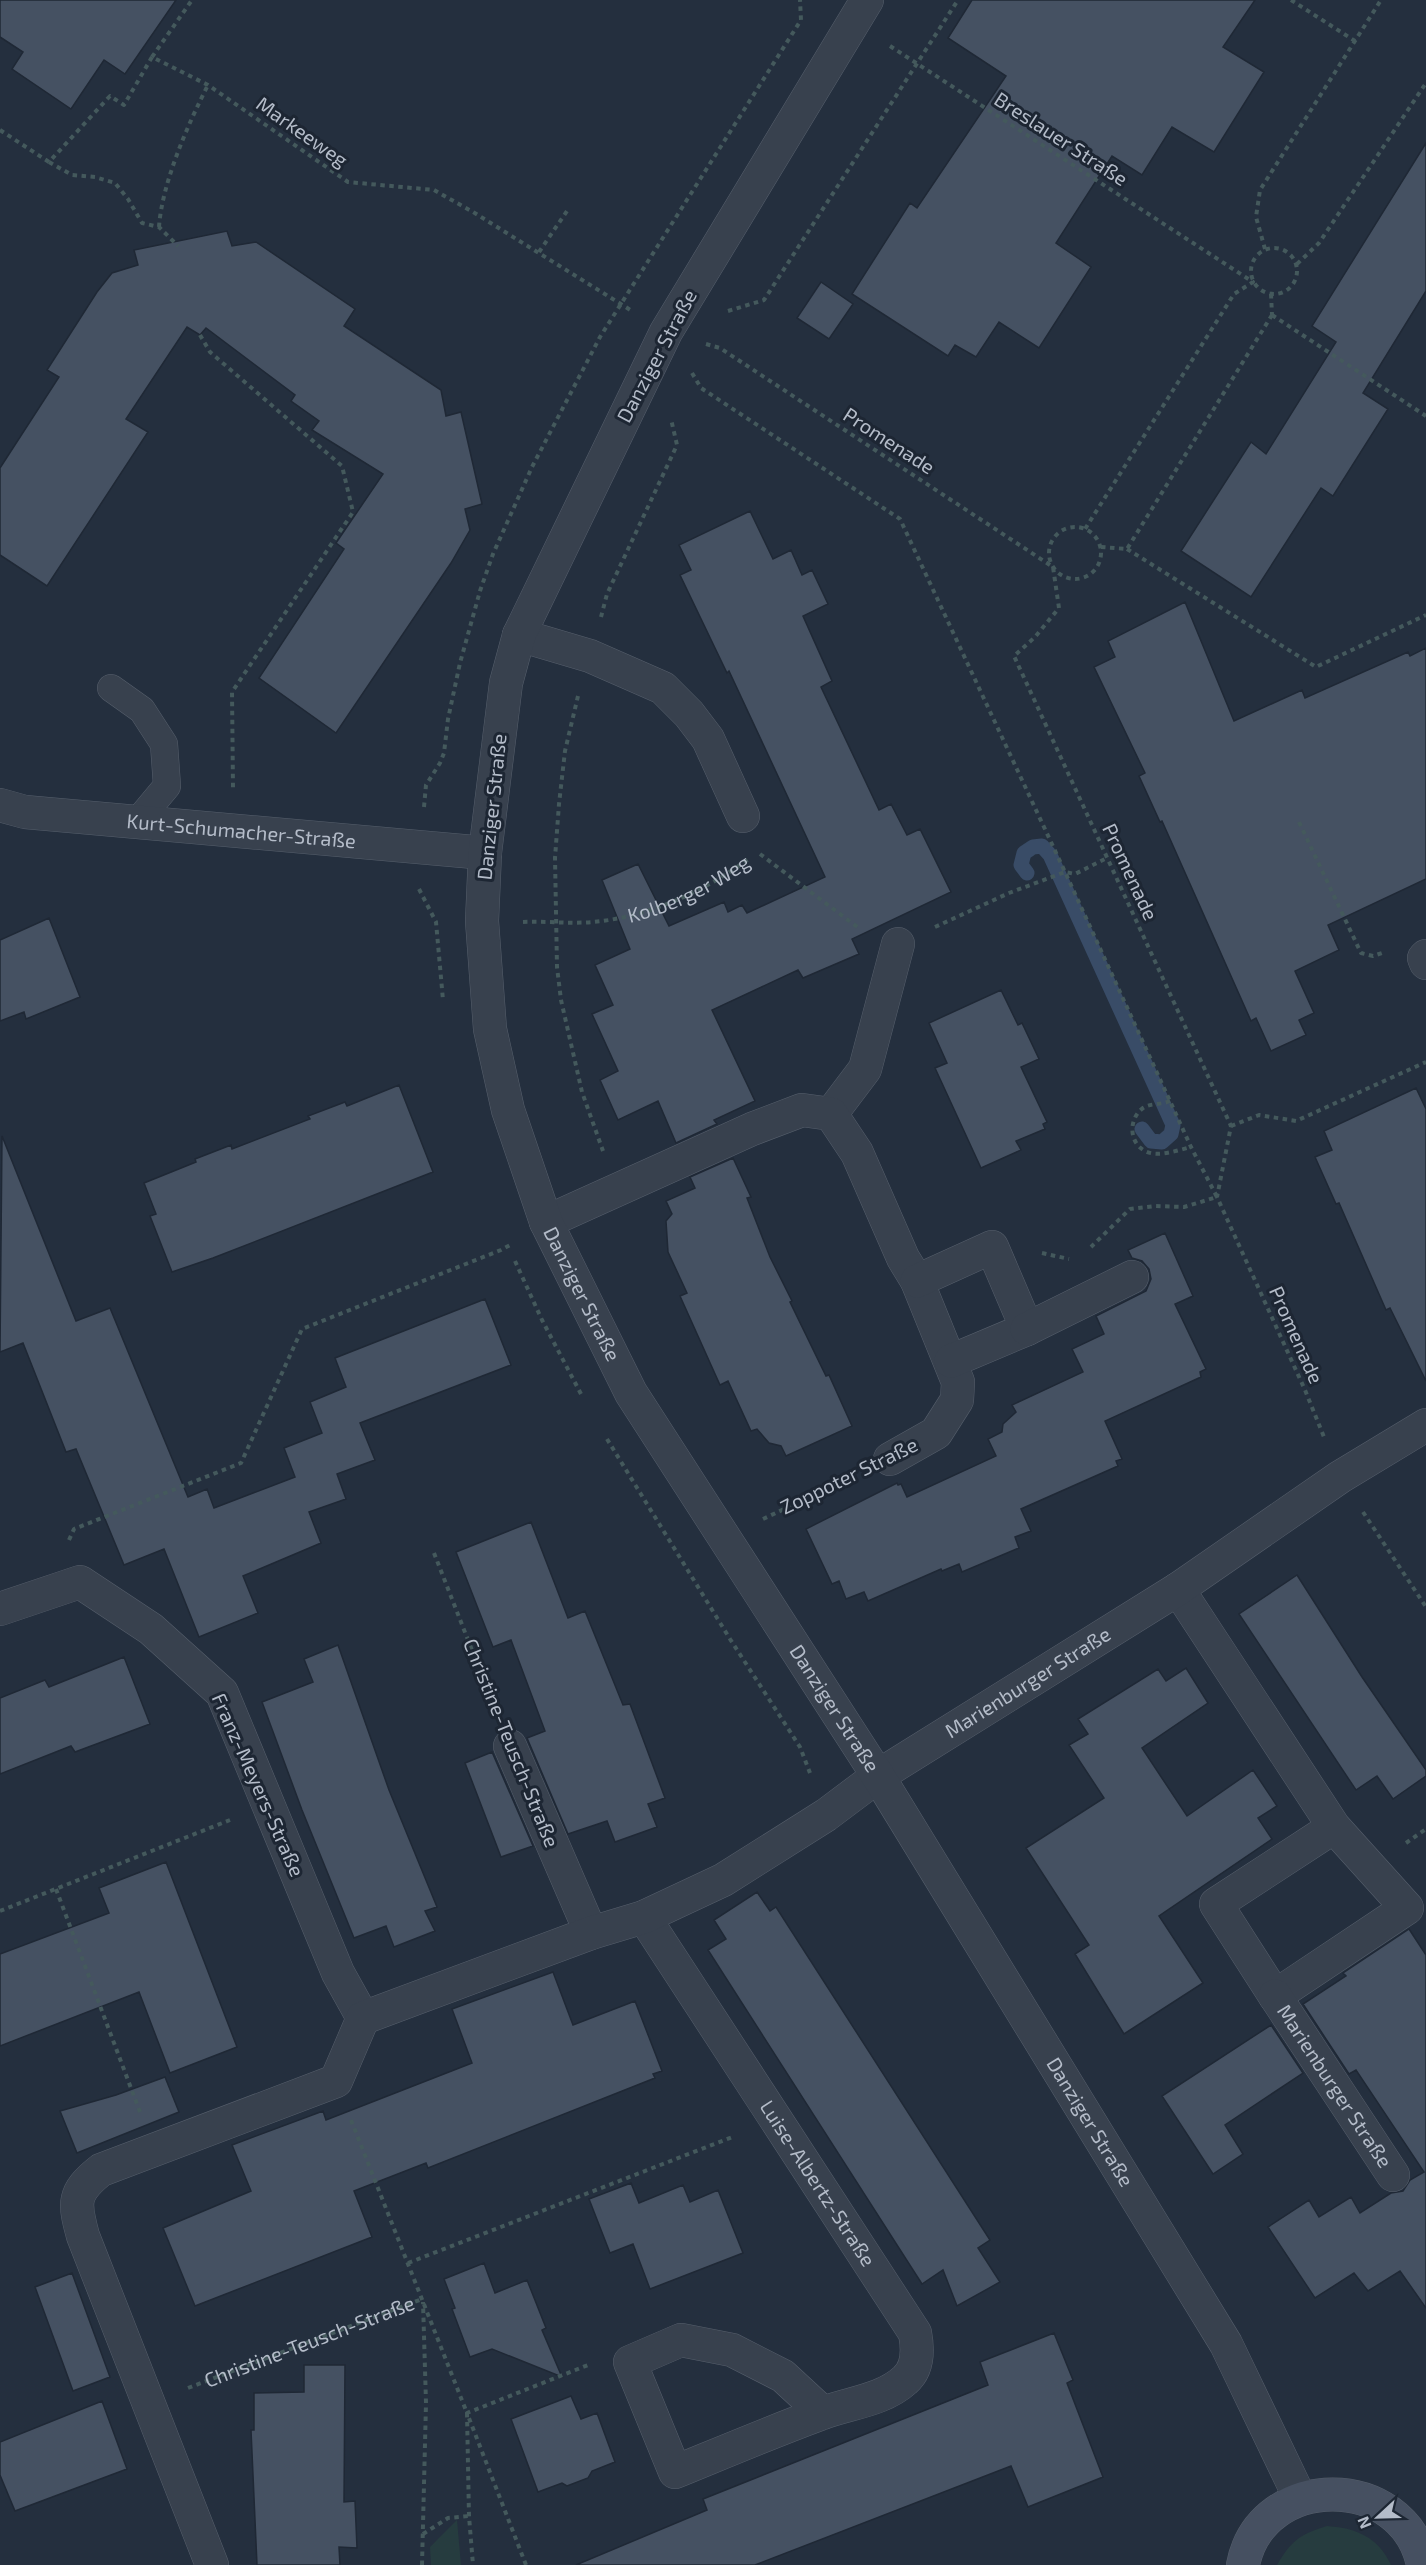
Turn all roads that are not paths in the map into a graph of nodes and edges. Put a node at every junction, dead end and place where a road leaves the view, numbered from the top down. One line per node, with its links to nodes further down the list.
1 (861, 11): 2 (street, Danziger Straße)
2 (519, 635): 5 (street); 7 (street, Danziger Straße)
3 (111, 688): 6 (lane)
4 (0, 805): 6 (street, Kurt-Schumacher-Straße)
5 (743, 816)
6 (137, 822): 7 (street, Kurt-Schumacher-Straße)
7 (485, 854): 10 (street, Danziger Straße)
8 (898, 944): 9 (street)
9 (831, 1114): 10 (street); 12 (street, Zoppoter Straße)
10 (546, 1222): 20 (street, Danziger Straße)
11 (1132, 1277): 13 (street)
12 (917, 1281): 13 (street); 14 (street, Zoppoter Straße)
13 (1027, 1329): 14 (street)
14 (951, 1361): 16 (street, Zoppoter Straße)
15 (1426, 1425): 17 (street, Marienburger Straße)
16 (890, 1459)
17 (1178, 1589): 20 (street, Marienburger Straße); 21 (street, Marienburger Straße)
18 (0, 1609): 25 (street, Franz-Meyers-Straße)
19 (510, 1746): 23 (street, Christine-Teusch-Straße)
20 (879, 1776): 22 (street); 28 (street, Danziger Straße)
21 (1334, 1827): 24 (street, Marienburger Straße); 24 (street, Marienburger Straße)
22 (644, 1917): 23 (street); 27 (street, Luise-Albertz-Straße)
23 (591, 1933): 25 (street)
24 (1275, 1996): 26 (street, Marienburger Straße)
25 (363, 2018): 30 (street)
26 (1393, 2175)
27 (823, 2413): 27 (street, Luise-Albertz-Straße)
28 (1300, 2498): 29 (main road); 31 (main road)
29 (1423, 2554)
30 (212, 2565)
31 (1244, 2565)

